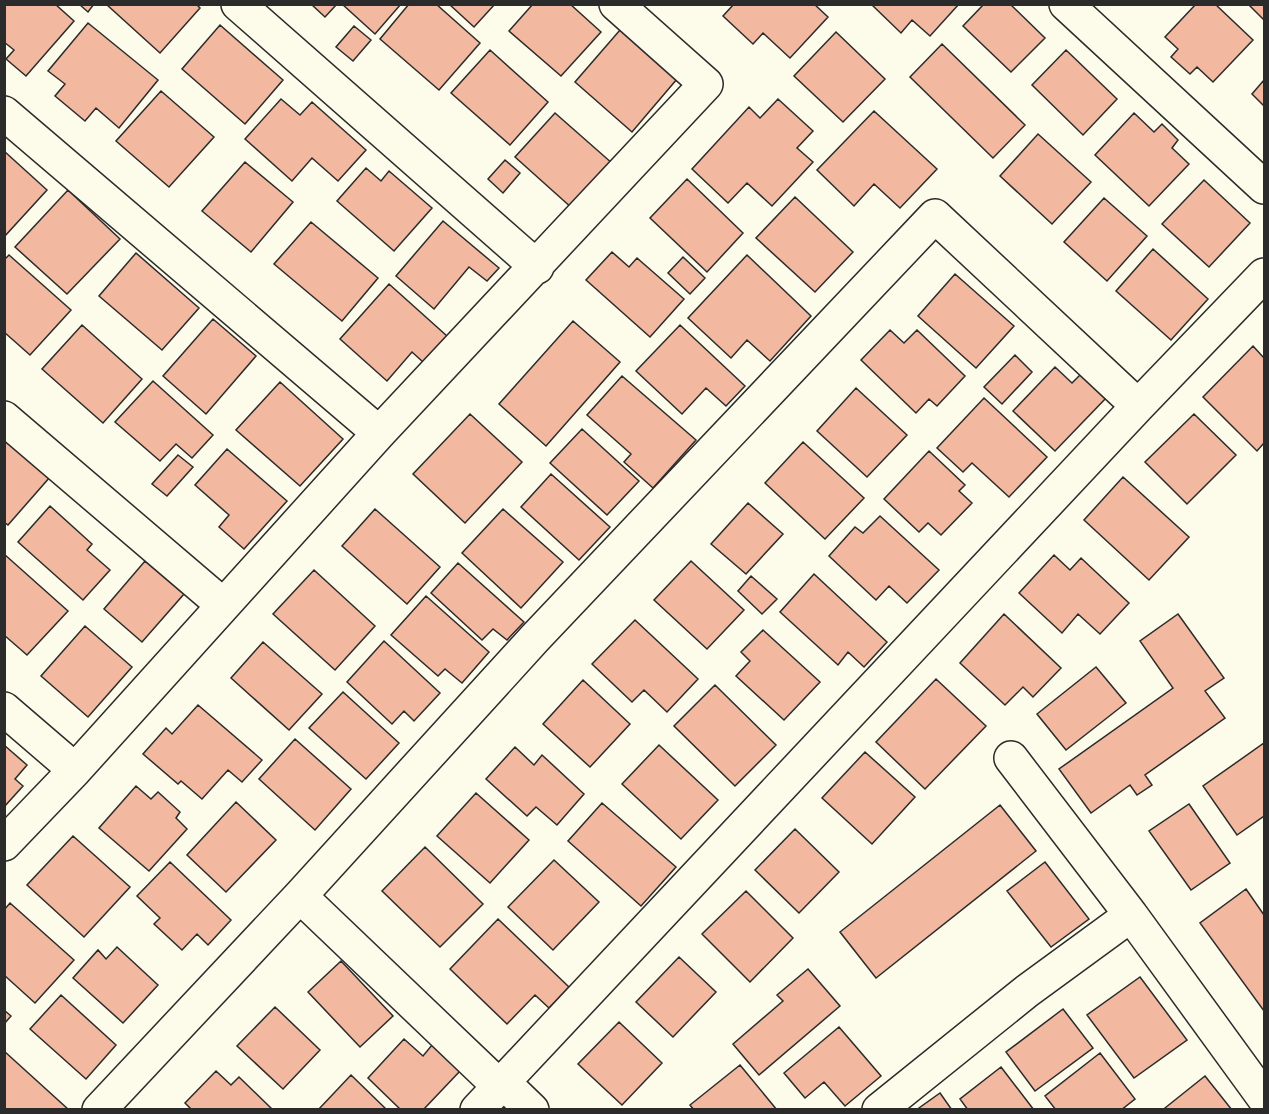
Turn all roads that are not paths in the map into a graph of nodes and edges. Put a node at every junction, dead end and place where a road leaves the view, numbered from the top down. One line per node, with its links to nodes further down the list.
1 (238, 4): 6 (street)
2 (616, 4): 6 (street)
3 (1066, 4): 5 (street)
4 (4, 113): 10 (street)
5 (1264, 187)
6 (537, 267): 10 (street)
7 (1259, 292): 8 (street)
8 (1138, 406): 16 (street); 18 (street)
9 (4, 418): 11 (street)
10 (379, 434): 11 (street)
11 (223, 605): 14 (street)
12 (4, 709): 14 (street)
13 (1011, 758): 17 (street)
14 (75, 770): 15 (street)
15 (4, 844)
16 (300, 896): 18 (street); 20 (street)
17 (1131, 915): 19 (street); 22 (street)
18 (493, 1093): 21 (street)
19 (1264, 1098)
20 (99, 1110)
21 (532, 1110)
22 (879, 1110)

